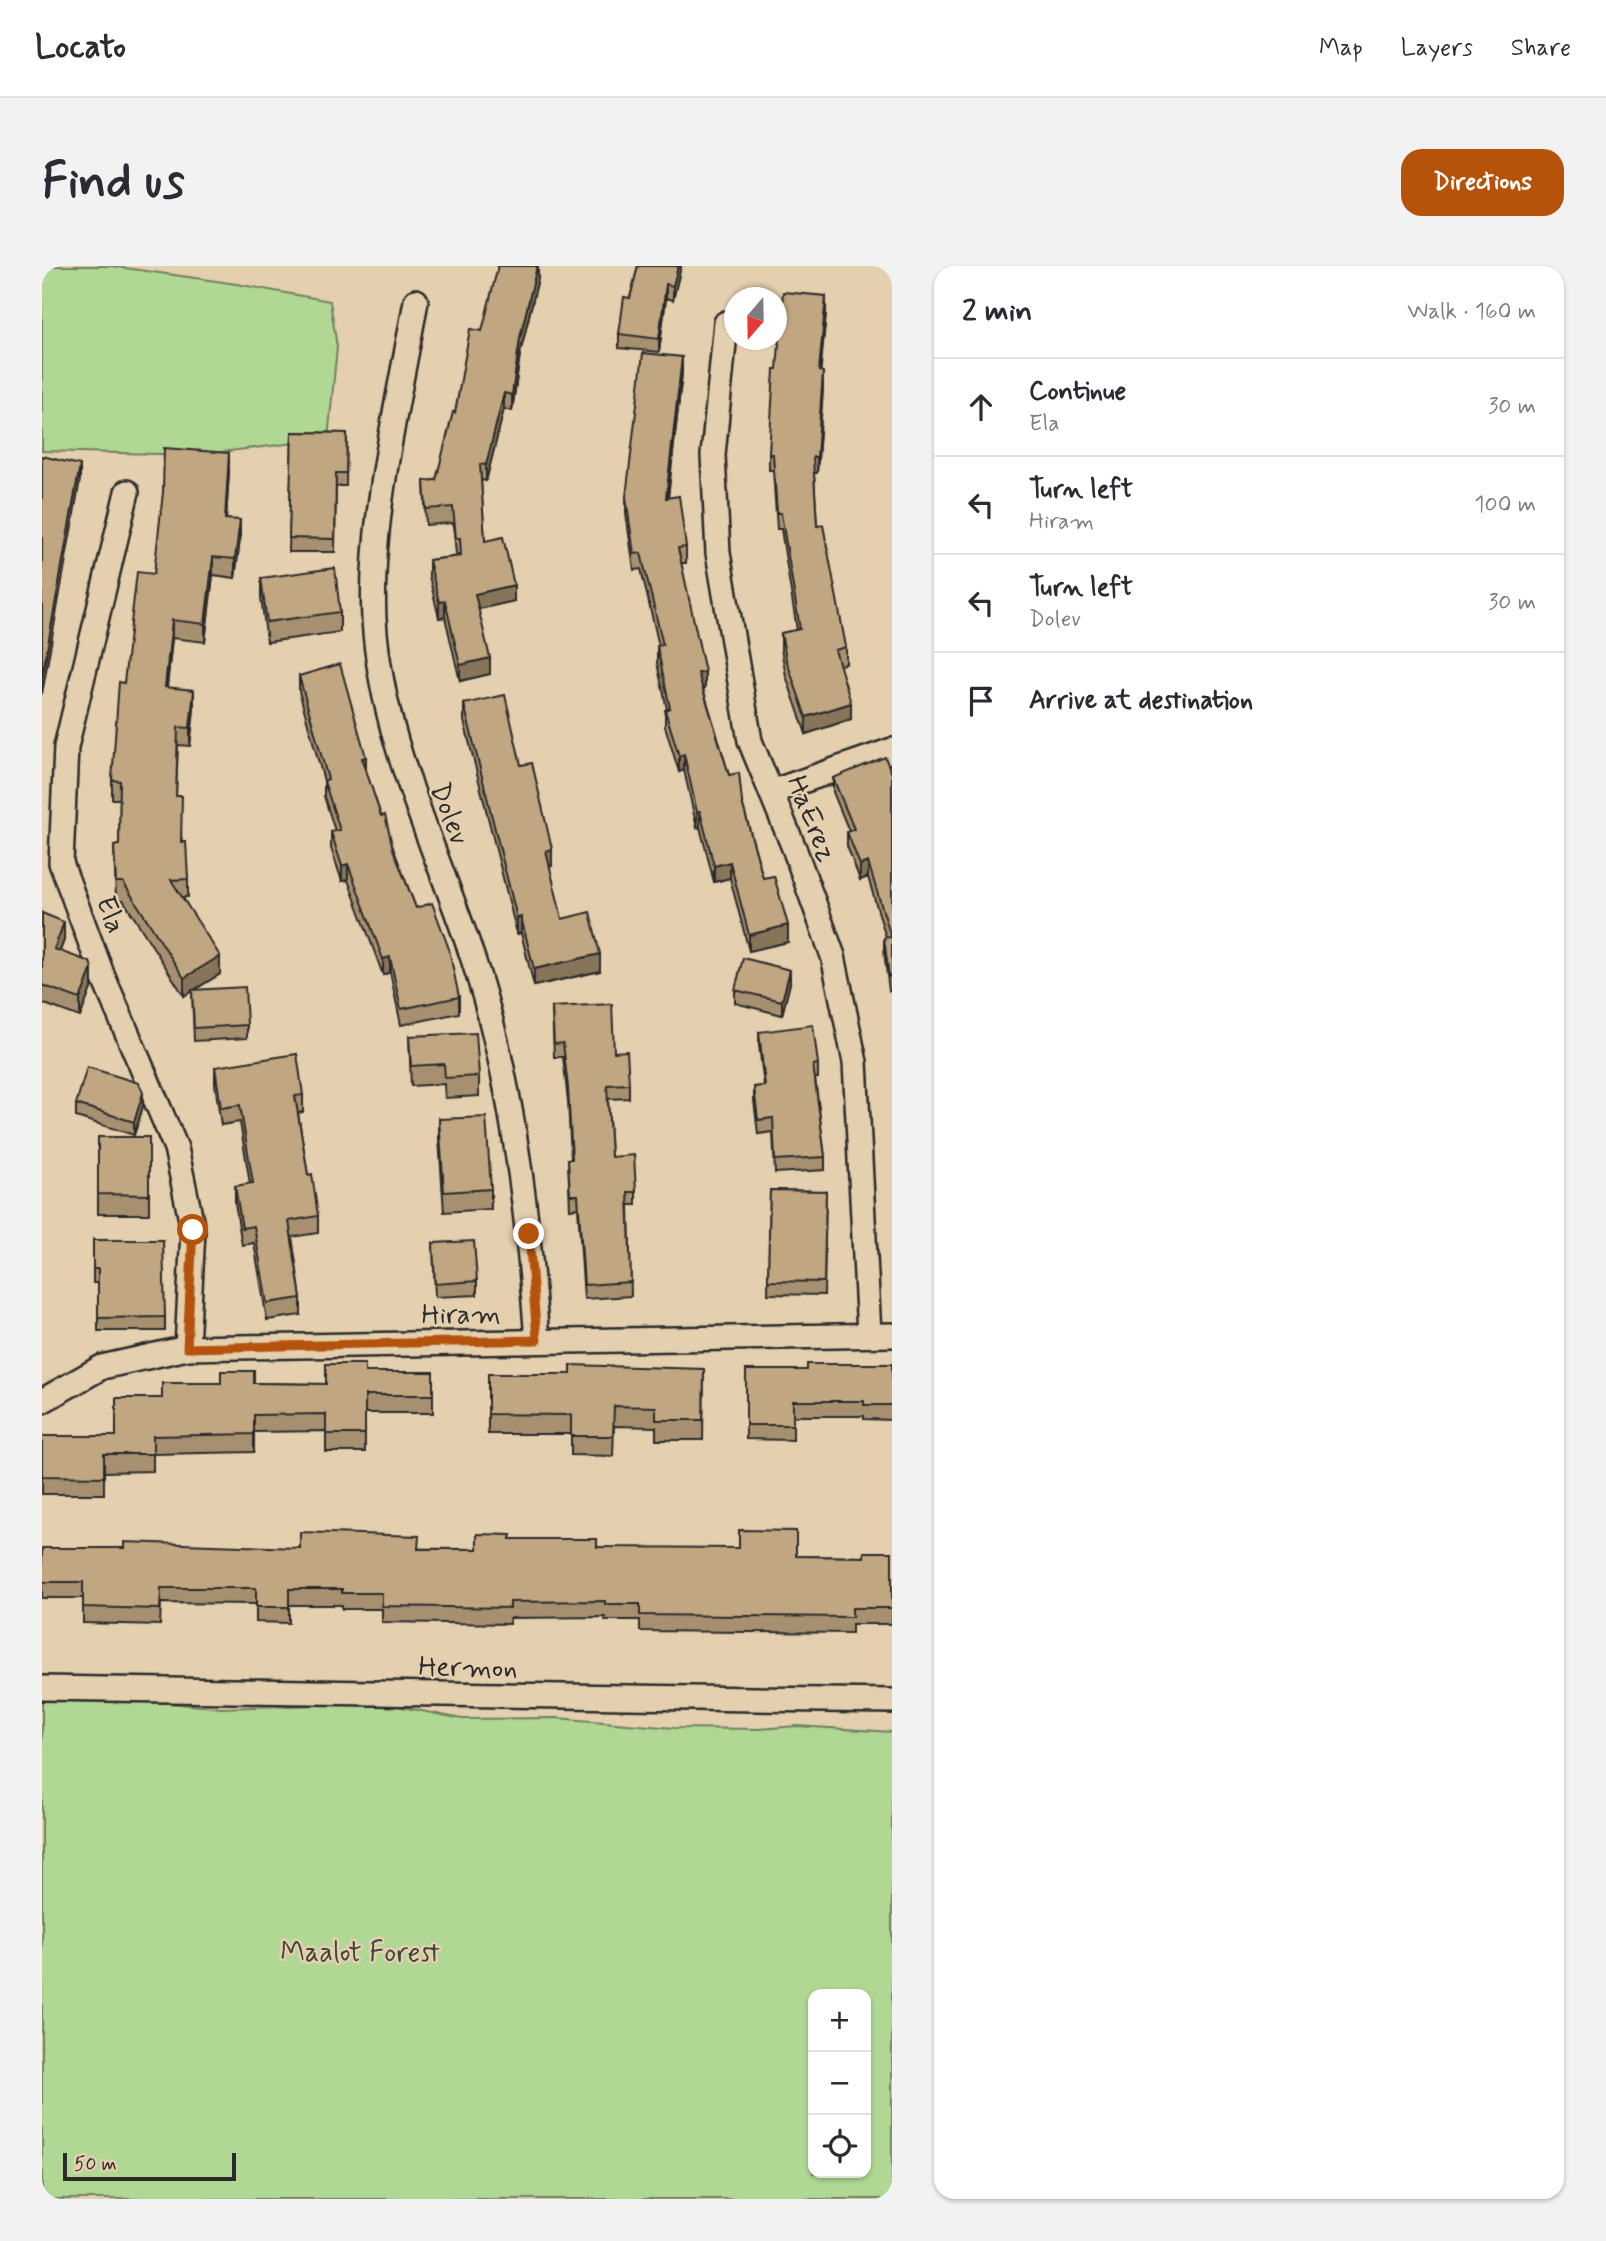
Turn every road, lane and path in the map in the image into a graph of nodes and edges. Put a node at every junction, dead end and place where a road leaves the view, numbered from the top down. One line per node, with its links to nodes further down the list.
1 (416, 301): 7 (street, Dolev)
2 (724, 343): 5 (street, HaErez)
3 (127, 492): 8 (street, Ela)
4 (892, 750): 5 (street)
5 (771, 792): 6 (street, HaErez)
6 (881, 1334): 7 (street, Hiram)
7 (537, 1340): 8 (street, Hiram)
8 (187, 1348): 9 (street, Hiram)
9 (42, 1401)
10 (42, 1688): 11 (street, Hermon)
11 (892, 1701)

